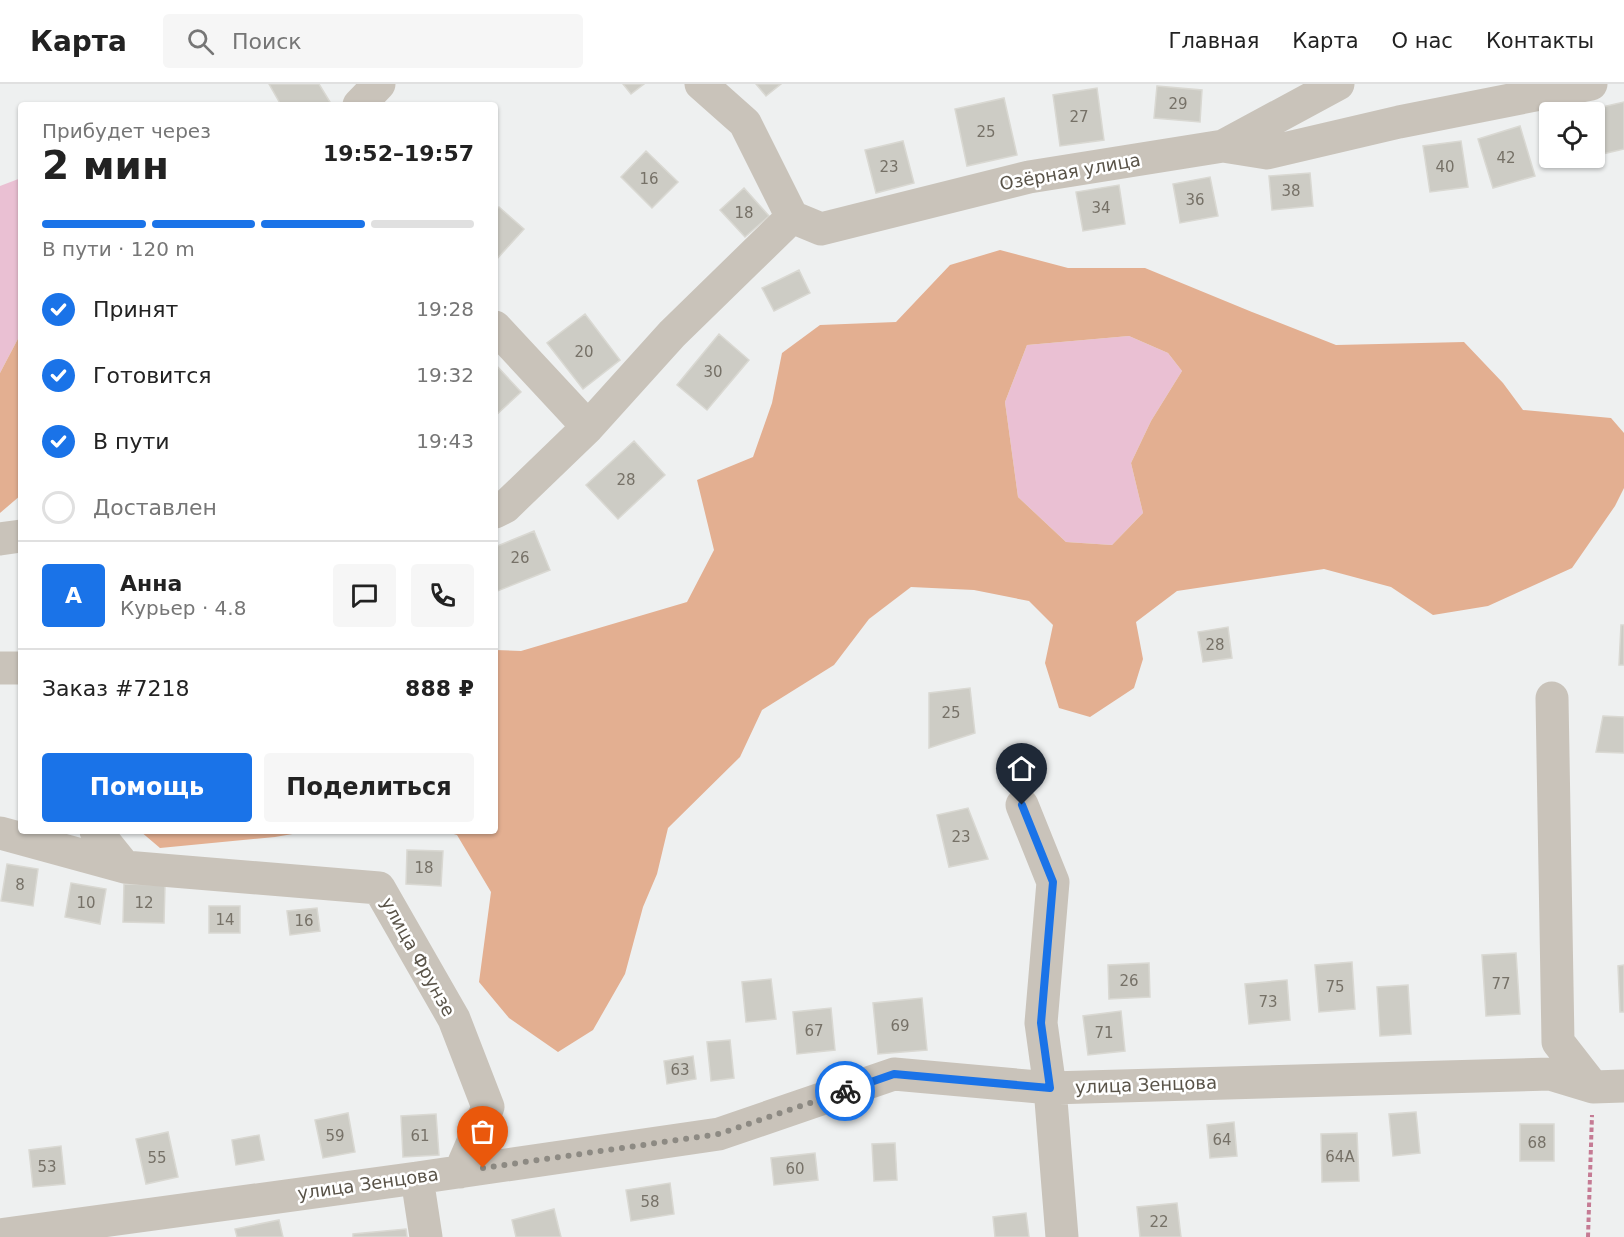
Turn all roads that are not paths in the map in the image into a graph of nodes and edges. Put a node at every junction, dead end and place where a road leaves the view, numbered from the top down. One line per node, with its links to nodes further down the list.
1 (379, 84): 5 (street)
2 (701, 84): 7 (street)
3 (1338, 84): 6 (street, Озёрная улица)
4 (1591, 84): 6 (street)
5 (362, 102)
6 (1223, 146): 7 (street, Озёрная улица)
7 (792, 217): 9 (street)
8 (498, 330): 9 (street)
9 (588, 427): 10 (street)
10 (498, 510)
11 (18, 536): 12 (street)
12 (0, 539)
13 (0, 668): 14 (street)
14 (18, 668)
15 (1552, 698): 20 (street)
16 (1022, 805): 21 (street)
17 (0, 833): 19 (street)
18 (98, 834): 19 (street)
19 (124, 867): 22 (street, улица Фрунзе)
20 (1608, 1087): 21 (street, улица Зенцова)
21 (1050, 1088): 22 (street, улица Зенцова); 26 (street)
22 (460, 1172): 23 (street, улица Зенцова)
23 (417, 1178): 24 (street, улица Зенцова); 25 (street)
24 (0, 1235)
25 (426, 1237)
26 (1062, 1237)

